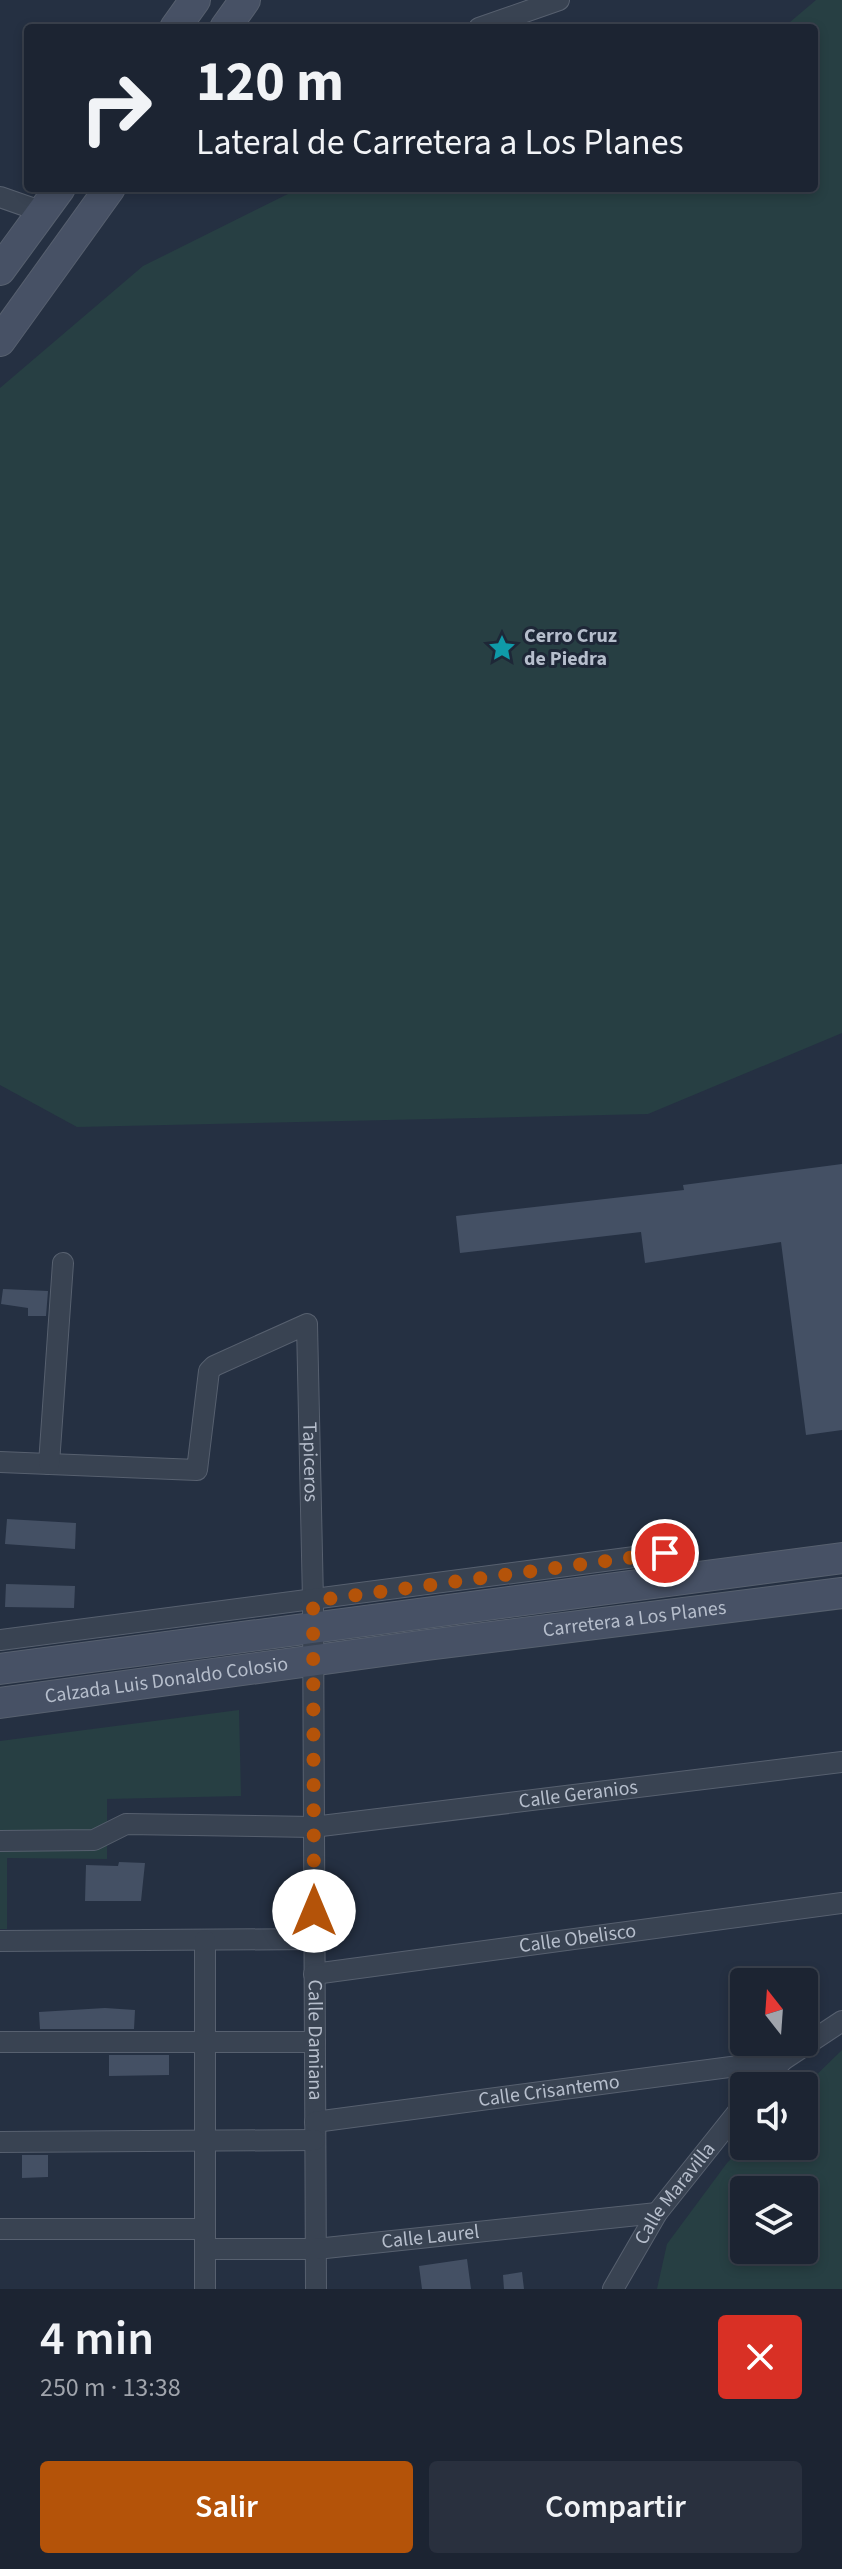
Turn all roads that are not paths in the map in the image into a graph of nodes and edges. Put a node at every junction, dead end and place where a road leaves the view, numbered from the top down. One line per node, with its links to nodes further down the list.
1 (195, 0): 4 (main road)
2 (245, 0): 5 (main road)
3 (559, 0): 6 (street)
4 (178, 24)
5 (228, 24)
6 (490, 24)
7 (107, 192): 11 (main road)
8 (0, 197): 9 (street)
9 (52, 200): 10 (main road)
10 (0, 270)
11 (0, 341)
12 (63, 1263): 14 (street)
13 (0, 1462): 14 (street)
14 (49, 1464): 19 (street, Tapiceros)
15 (665, 1553): 19 (street)
16 (842, 1558): 18 (main road, Carretera a Los Planes)
17 (842, 1593): 21 (main road, Carretera a Los Planes)
18 (423, 1612): 19 (main road, Calzada Luis Donaldo Colosio)
19 (312, 1614): 20 (street); 22 (street, Calle Damiana); 23 (main road, Calzada Luis Donaldo Colosio)
20 (0, 1640)
21 (427, 1645): 22 (main road, Calzada Luis Donaldo Colosio)
22 (312, 1662): 24 (main road, Calzada Luis Donaldo Colosio); 26 (street, Calle Damiana)
23 (0, 1669)
24 (0, 1703)
25 (842, 1762): 26 (street, Calle Geranios)
26 (313, 1827): 27 (street, Calle Geranios); 29 (street, Calle Damiana)
27 (0, 1841)
28 (842, 1903): 32 (street, Calle Obelisco)
29 (314, 1939): 30 (street); 32 (street, Calle Damiana)
30 (205, 1940): 31 (street); 35 (street)
31 (0, 1941)
32 (314, 1974): 36 (street, Calle Damiana)
33 (842, 2021): 37 (street)
34 (0, 2042): 35 (street)
35 (205, 2042): 36 (street); 41 (street)
36 (315, 2042): 40 (street, Calle Damiana)
37 (783, 2060): 38 (street); 40 (street, Calle Crisantemo)
38 (772, 2072)
39 (730, 2122): 43 (street, Calle Maravilla)
40 (315, 2131): 41 (street, Calle Crisantemo); 46 (street, Calle Damiana)
41 (205, 2141): 42 (street, Calle Crisantemo); 45 (street)
42 (0, 2142)
43 (657, 2213): 46 (street, Calle Laurel); 49 (street, Calle Maravilla)
44 (0, 2229): 45 (street, Calle Laurel)
45 (205, 2239): 46 (street, Calle Laurel); 47 (street)
46 (316, 2249): 48 (street, Calle Damiana)
47 (205, 2289)
48 (316, 2289)
49 (613, 2289)

